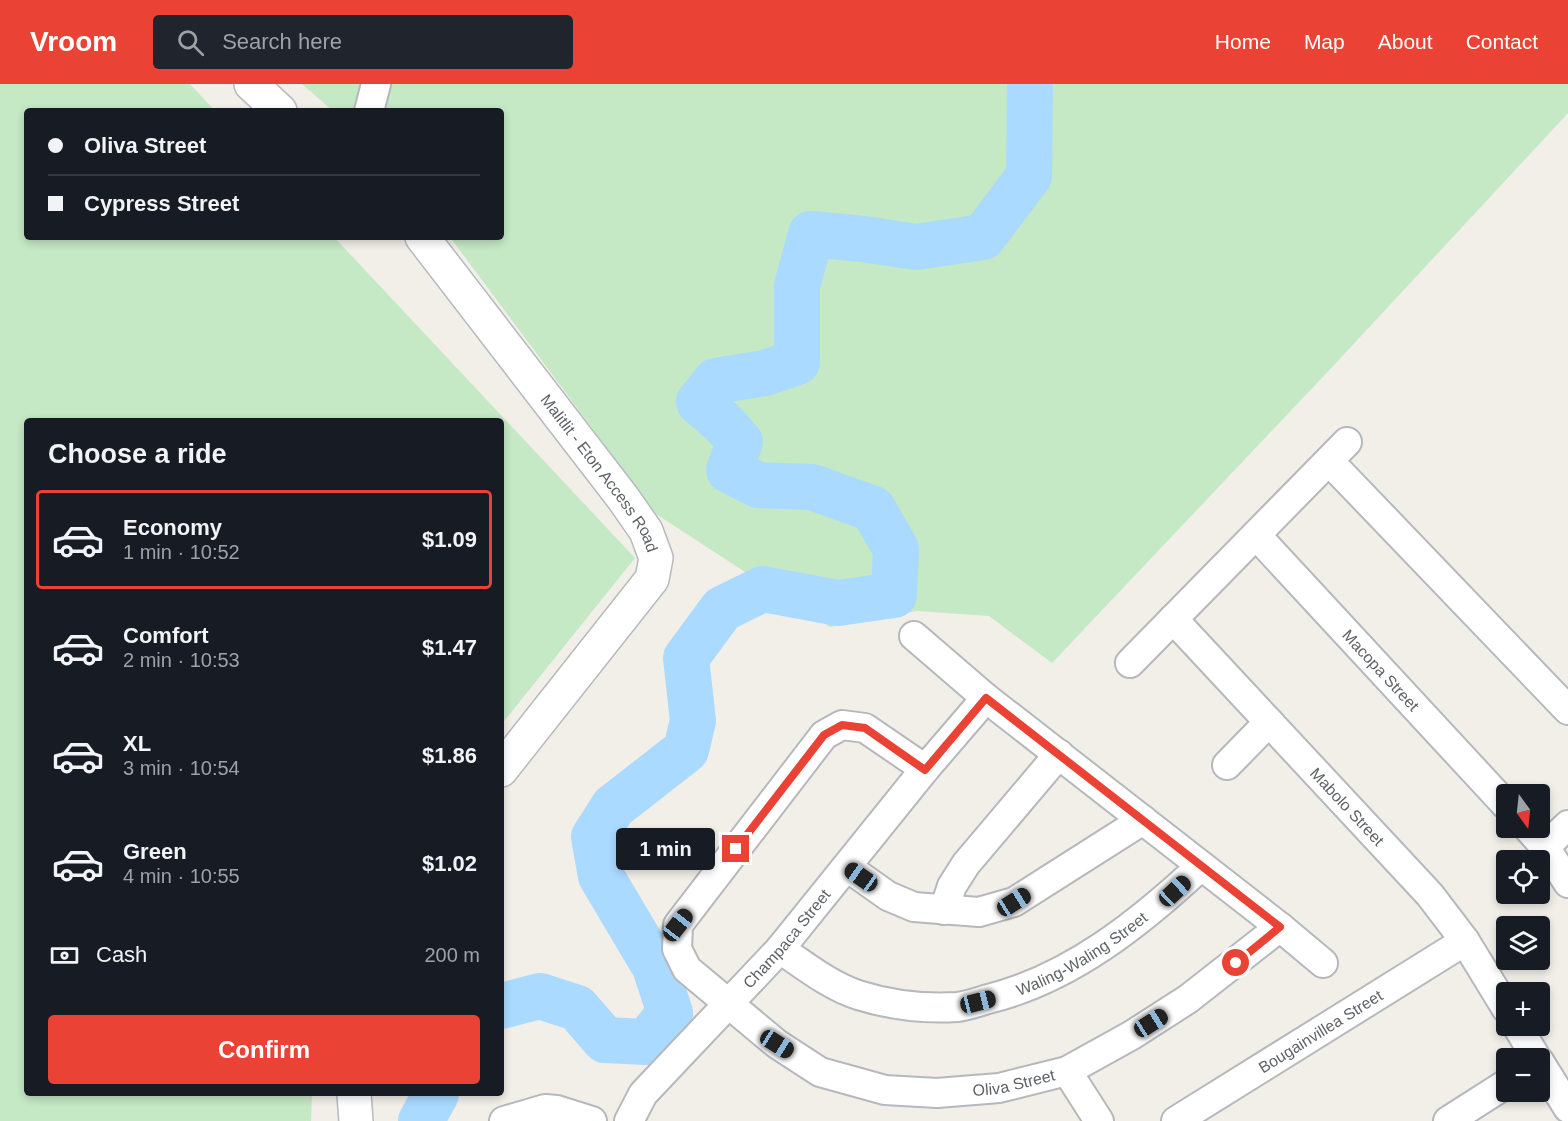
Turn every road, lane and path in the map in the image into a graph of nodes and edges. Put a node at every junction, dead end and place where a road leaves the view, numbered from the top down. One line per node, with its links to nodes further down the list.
1 (251, 84): 3 (street)
2 (376, 84): 4 (street)
3 (277, 108)
4 (370, 108)
5 (424, 240): 15 (street, Malitlit - Eton Access Road)
6 (1256, 535): 7 (street); 11 (street); 17 (street, Macopa Street)
7 (1173, 620): 9 (street); 12 (street, Mabolo Street)
8 (914, 636): 10 (street)
9 (1130, 663)
10 (986, 698): 13 (street); 16 (street, Champaca Street)
11 (1568, 710)
12 (1269, 722): 14 (street); 27 (street, Mabolo Street)
13 (1059, 754): 18 (street); 25 (street)
14 (1227, 765)
15 (504, 766)
16 (925, 770): 23 (street, Champaca Street); 31 (street, Oliva Street)
17 (1496, 794)
18 (1143, 820): 22 (street); 25 (street)
19 (1568, 825): 20 (street)
20 (1550, 832)
21 (1536, 838): 24 (street)
22 (1201, 866): 26 (street); 28 (street, Waling-Waling Street)
23 (848, 867): 25 (street); 28 (street, Champaca Street)
24 (1568, 883)
25 (944, 910)
26 (1280, 927): 29 (street); 32 (street, Oliva Street)
27 (1465, 941): 30 (street, Mabolo Street); 42 (street, Bougainvillea Street)
28 (780, 949): 31 (street, Champaca Street)
29 (1323, 963)
30 (1496, 992)
31 (729, 1004): 32 (street, Oliva Street); 40 (street, Champaca Street)
32 (1067, 1071): 41 (street)
33 (1550, 1079): 36 (street)
34 (1496, 1090): 43 (street)
35 (354, 1096): 37 (street)
36 (1568, 1108)
37 (356, 1121)
38 (504, 1121): 39 (street)
39 (592, 1121)
40 (629, 1121)
41 (1099, 1121)
42 (1176, 1121)
43 (1448, 1121)

